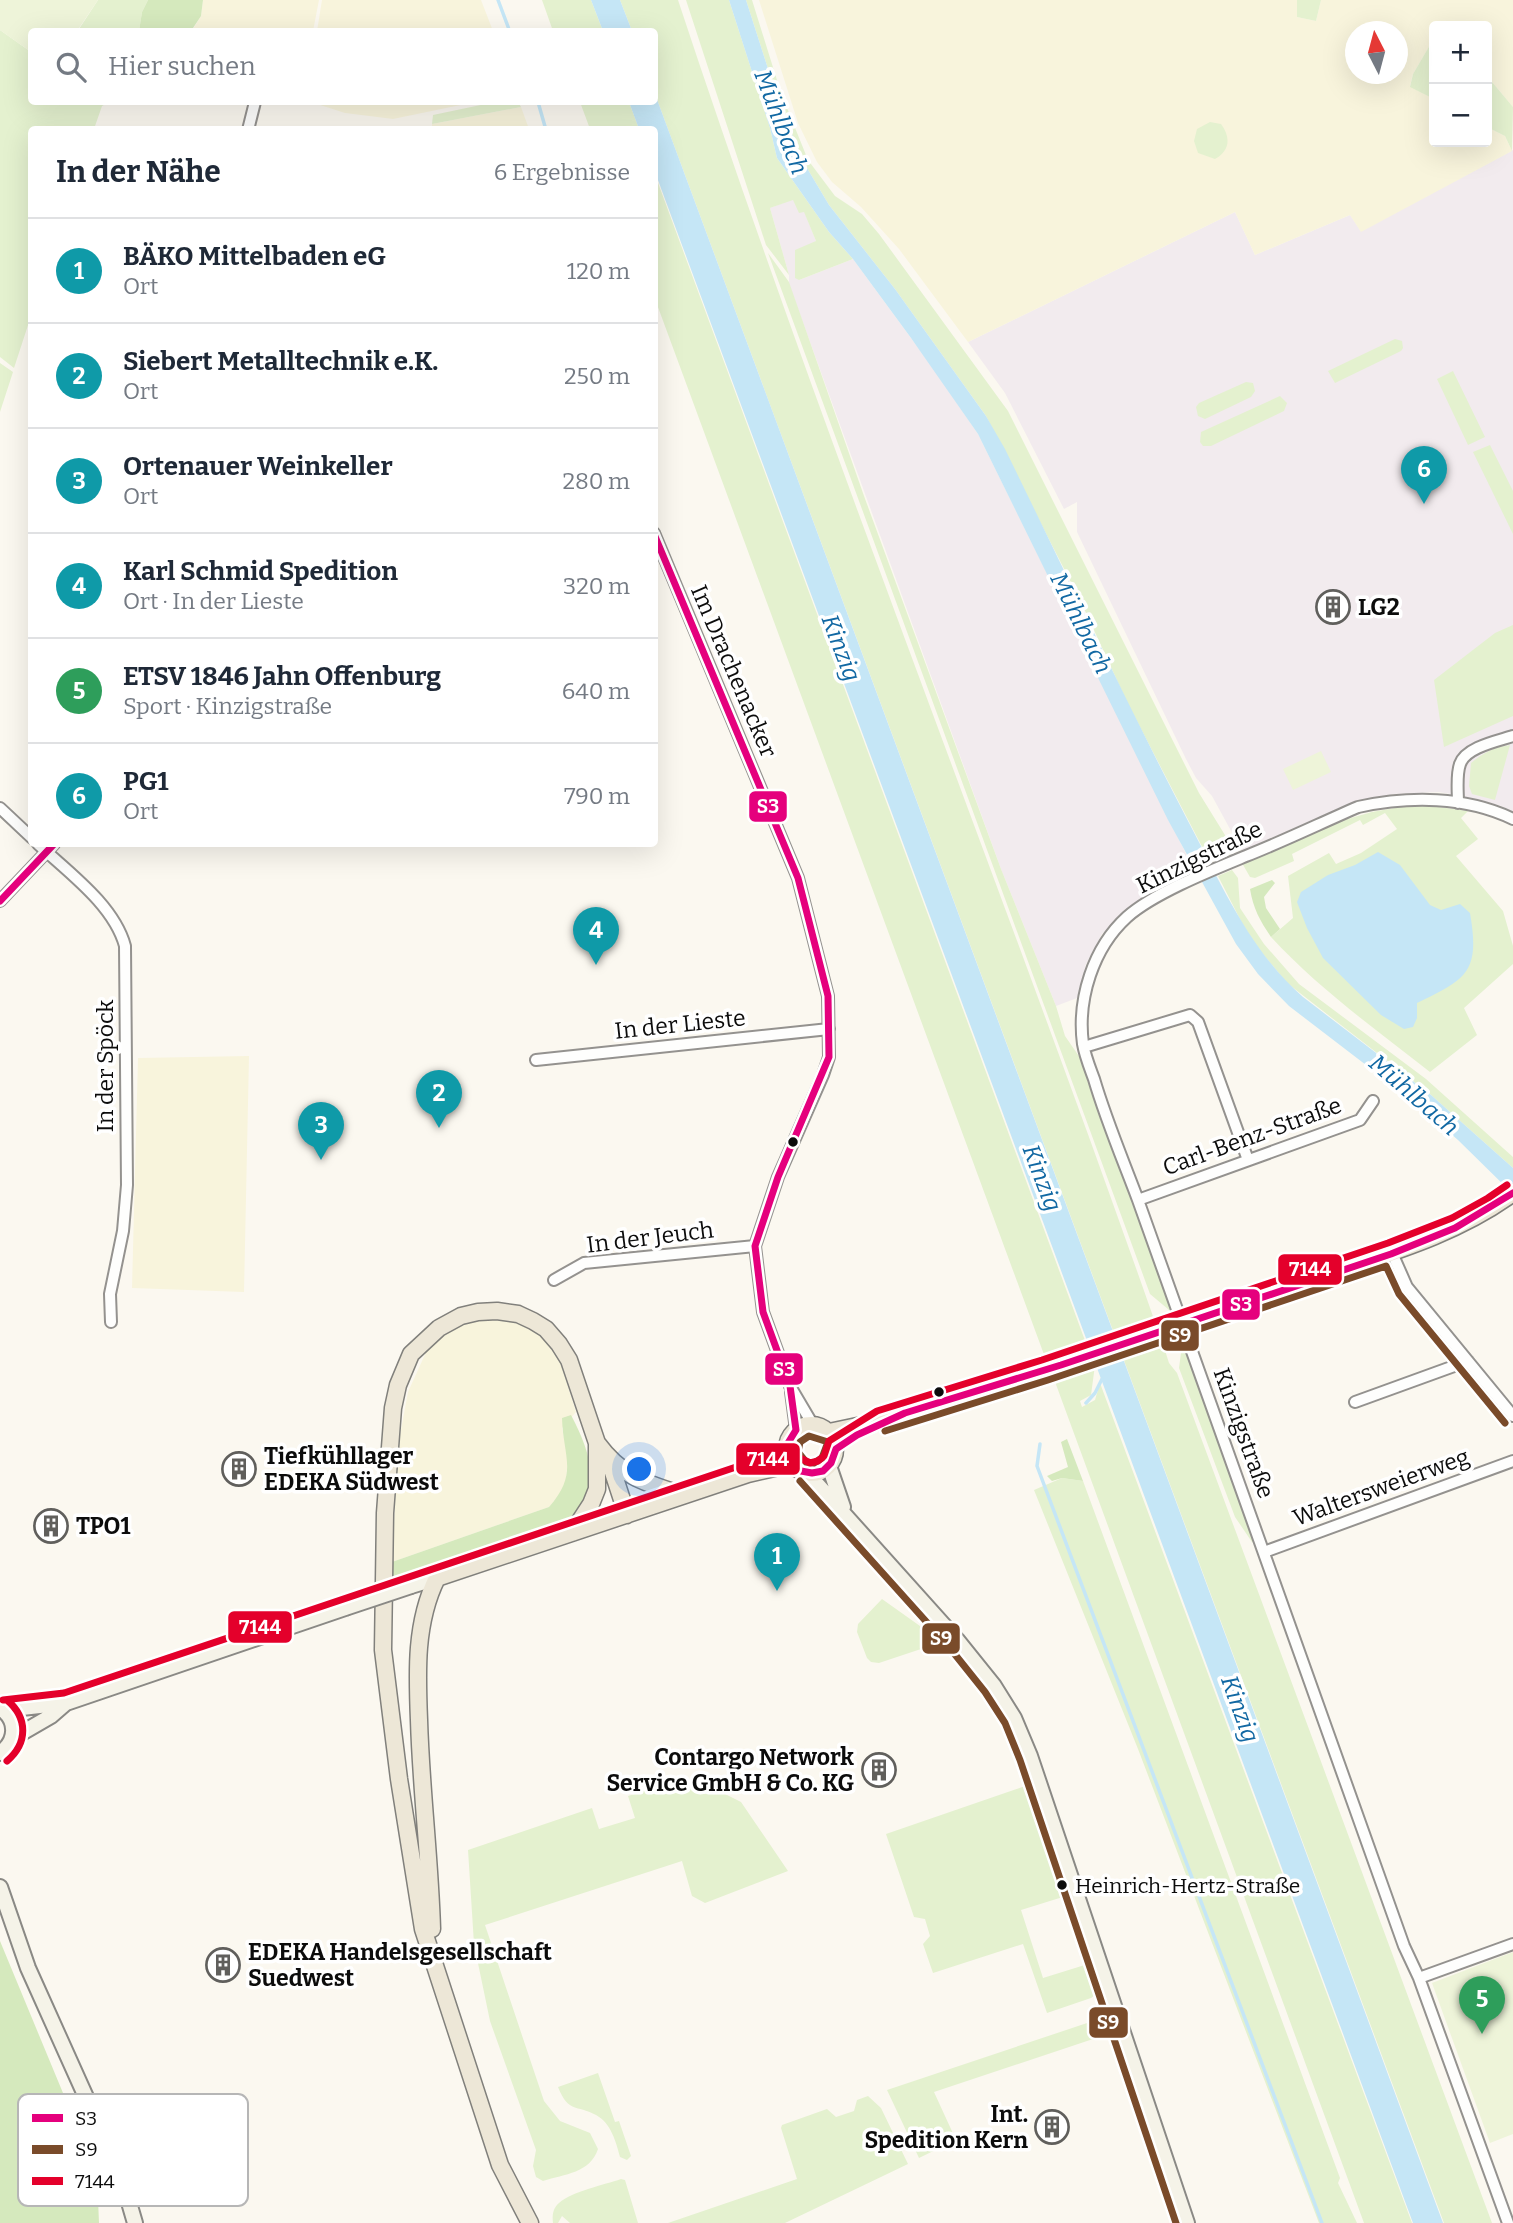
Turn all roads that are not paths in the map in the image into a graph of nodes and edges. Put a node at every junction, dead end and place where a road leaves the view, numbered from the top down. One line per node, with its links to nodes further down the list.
1 (254, 105): 2 (street)
2 (249, 126)
3 (658, 543): 11 (street, Im Drachenacker)
4 (1513, 736): 5 (street)
5 (1458, 803): 7 (street, Kinzigstraße); 12 (street, Kinzigstraße)
6 (0, 808): 8 (street)
7 (1513, 819)
8 (28, 834)
9 (51, 848): 10 (street); 21 (street, In der Spöck)
10 (0, 901)
11 (829, 1029): 13 (street, In der Lieste); 18 (street, Im Drachenacker)
12 (1084, 1047): 15 (street); 17 (street, Kinzigstraße)
13 (536, 1060)
14 (1373, 1101): 15 (street, Carl-Benz-Straße)
15 (1248, 1160): 17 (street, Carl-Benz-Straße)
16 (1513, 1193): 19 (main road)
17 (1138, 1199): 41 (street, Kinzigstraße)
18 (755, 1246): 20 (street, In der Jeuch); 23 (street, Im Drachenacker)
19 (1392, 1253): 22 (street); 26 (main road, bridge)
20 (554, 1280)
21 (111, 1322)
22 (1468, 1361): 24 (street); 25 (street)
23 (790, 1386): 27 (street, Im Drachenacker); 28 (street, Im Drachenacker)
24 (1355, 1402)
25 (1513, 1416)
26 (881, 1421): 29 (main road); 31 (main road)
27 (813, 1425): 28 (main road); 29 (main road)
28 (796, 1430): 32 (main road)
29 (829, 1432): 31 (main road)
30 (597, 1443): 33 (main road); 40 (main road); 49 (main road)
31 (836, 1449): 35 (main road)
32 (789, 1456): 36 (main road); 37 (main road)
33 (608, 1457): 37 (main road); 39 (main road)
34 (1513, 1461): 41 (street, Waltersweierweg)
35 (830, 1466): 36 (main road); 38 (street)
36 (808, 1474): 38 (street)
37 (683, 1495): 39 (main road)
38 (844, 1512): 55 (street)
39 (626, 1514): 40 (main road)
40 (572, 1533): 42 (main road)
41 (1264, 1552): 50 (street, Kinzigstraße)
42 (437, 1578): 43 (street, bridge); 49 (main road)
43 (66, 1703): 44 (street); 45 (street)
44 (2, 1709): 45 (street)
45 (13, 1738): 46 (street)
46 (1, 1753)
47 (0, 1887): 51 (street)
48 (1513, 1944): 50 (street)
49 (433, 1959): 54 (main road)
50 (1419, 1978): 56 (street, Kinzigstraße)
51 (84, 2094)
52 (130, 2206): 53 (street)
53 (135, 2223)
54 (532, 2223)
55 (1187, 2223)
56 (1508, 2223)

